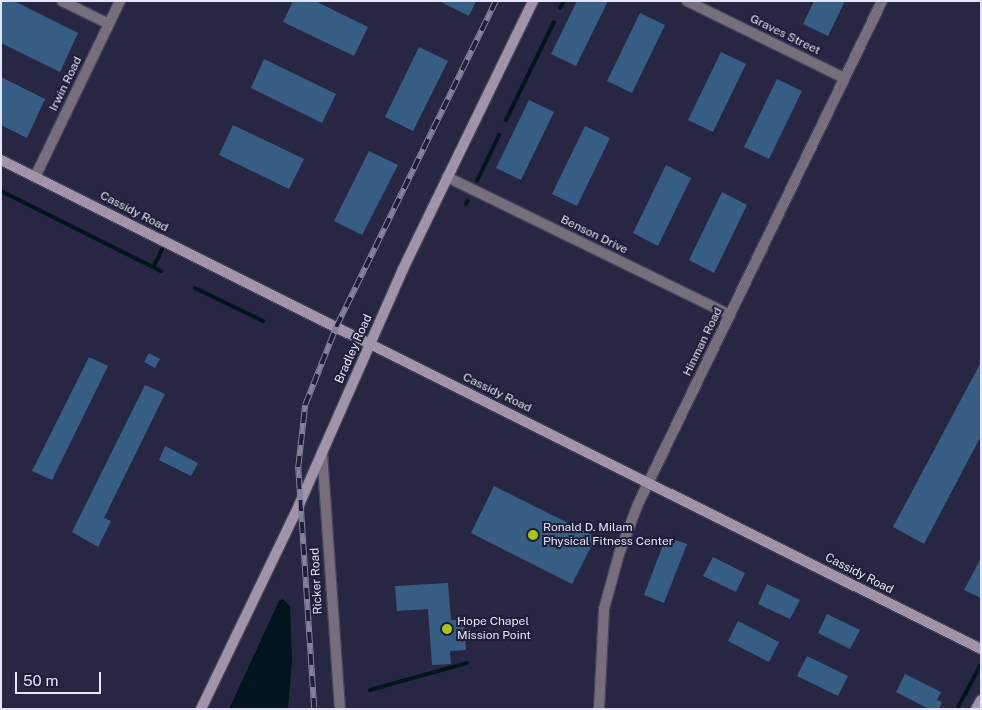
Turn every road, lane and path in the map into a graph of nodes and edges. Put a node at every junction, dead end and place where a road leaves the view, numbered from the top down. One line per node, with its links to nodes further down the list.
1 (62, 1): 6 (street)
2 (120, 1): 6 (street, Irwin Road)
3 (533, 1): 10 (street, Bradley Road)
4 (687, 1): 7 (street, Graves Street)
5 (882, 1): 7 (street, Hinman Road)
6 (109, 24): 9 (street, Irwin Road)
7 (844, 78): 11 (street, Hinman Road)
8 (1, 160): 9 (street, Cassidy Road)
9 (35, 177): 12 (street, Cassidy Road)
10 (447, 177): 11 (street, Benson Drive); 12 (street, Bradley Road)
11 (730, 315): 14 (street, Hinman Road)
12 (370, 344): 13 (street, Bradley Road); 14 (street, Cassidy Road)
13 (322, 452): 17 (street, Bradley Road); 18 (street, Ricker Road)
14 (649, 483): 15 (street, Cassidy Road); 19 (street, Hinman Road)
15 (981, 649)
16 (981, 700): 20 (street)
17 (202, 709)
18 (340, 709)
19 (599, 709)
20 (976, 709)

